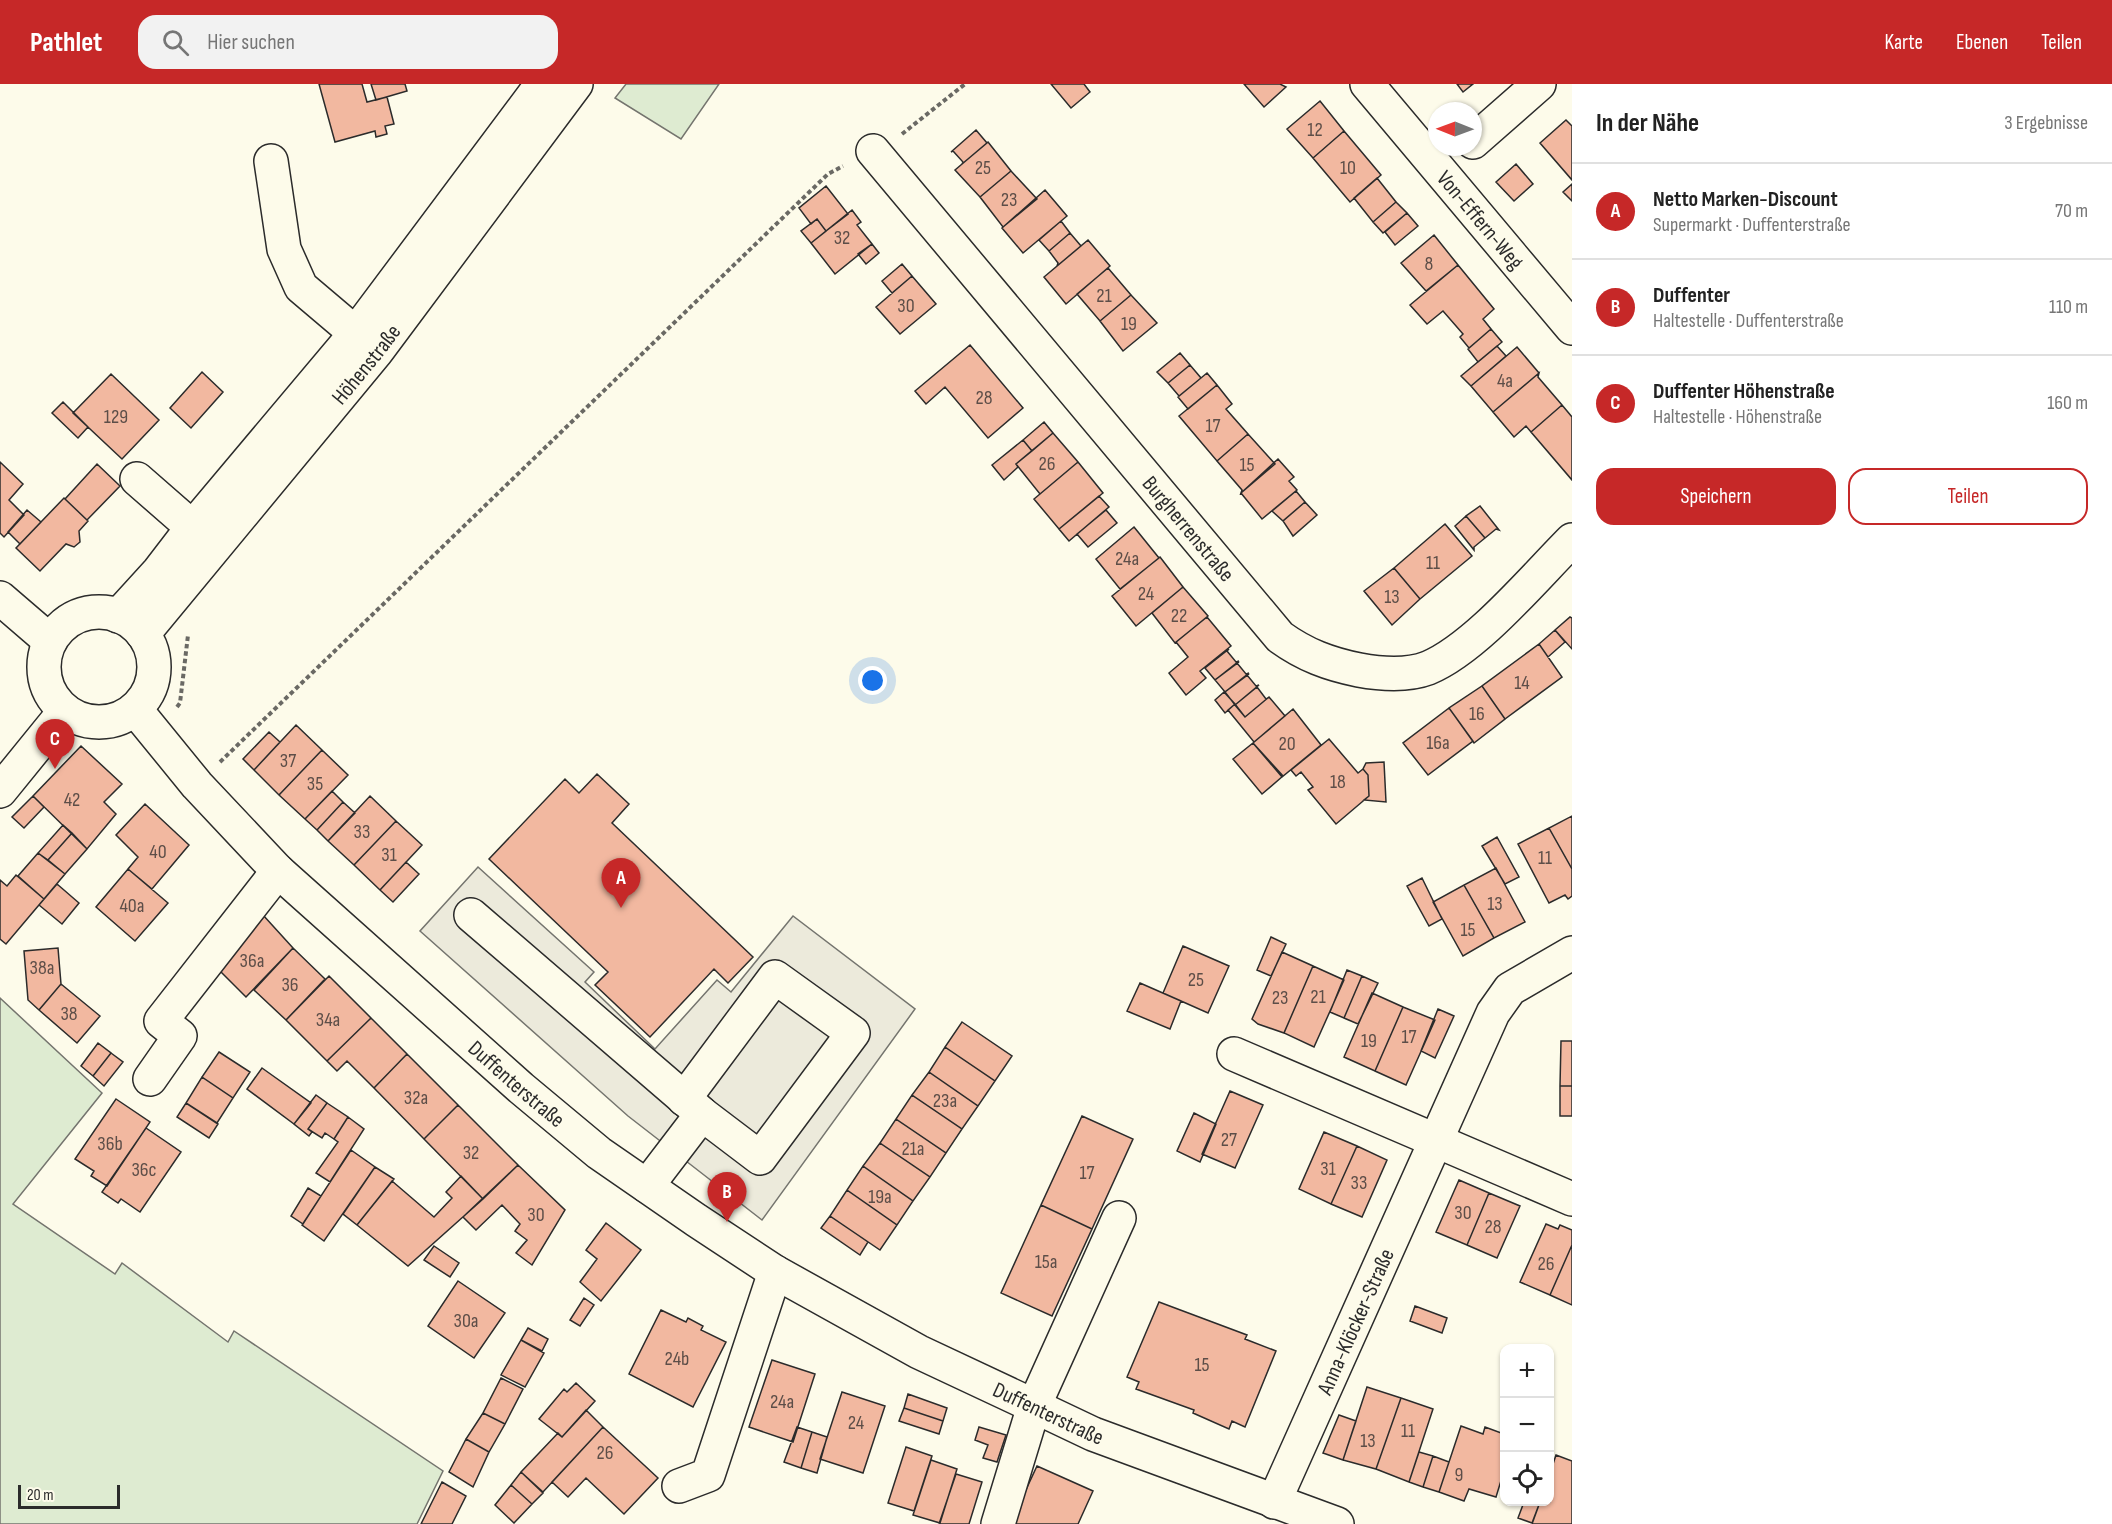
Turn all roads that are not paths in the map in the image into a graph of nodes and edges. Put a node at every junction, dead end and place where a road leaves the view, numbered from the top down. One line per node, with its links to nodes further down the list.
1 (542, 84): 11 (street, Höhenstraße)
2 (576, 84): 11 (street, Höhenstraße)
3 (1367, 84): 9 (street, Von-Effern-Weg)
4 (1539, 84): 5 (street)
5 (1482, 134)
6 (873, 151): 14 (street, Burgherrenstraße)
7 (1458, 156): 9 (street)
8 (271, 161): 11 (street)
9 (1440, 172): 10 (street, Von-Effern-Weg)
10 (1572, 328)
11 (366, 343): 13 (street, Höhenstraße)
12 (136, 479): 13 (street)
13 (204, 537): 16 (street, Höhenstraße)
14 (1572, 540)
15 (0, 598): 17 (street)
16 (131, 625): 17 (street); 18 (street)
17 (50, 641): 19 (street)
18 (135, 709): 19 (street); 21 (street, Duffenterstraße)
19 (65, 711): 20 (street)
20 (0, 791)
21 (278, 871): 25 (street); 28 (street, Duffenterstraße)
22 (471, 915): 26 (street)
23 (1572, 953): 27 (street, Anna-Klöcker-Straße)
24 (1234, 1054): 27 (street)
25 (150, 1079)
26 (693, 1106): 26 (street); 28 (street)
27 (1436, 1142): 29 (street); 34 (street, Anna-Klöcker-Straße)
28 (648, 1186): 31 (street, Duffenterstraße)
29 (1572, 1199)
30 (1119, 1218): 32 (street)
31 (775, 1272): 32 (street, Duffenterstraße); 33 (street)
32 (1034, 1406): 34 (street, Duffenterstraße); 35 (street)
33 (679, 1486)
34 (1274, 1502): 36 (street, Duffenterstraße)
35 (998, 1524)
36 (1337, 1524)

